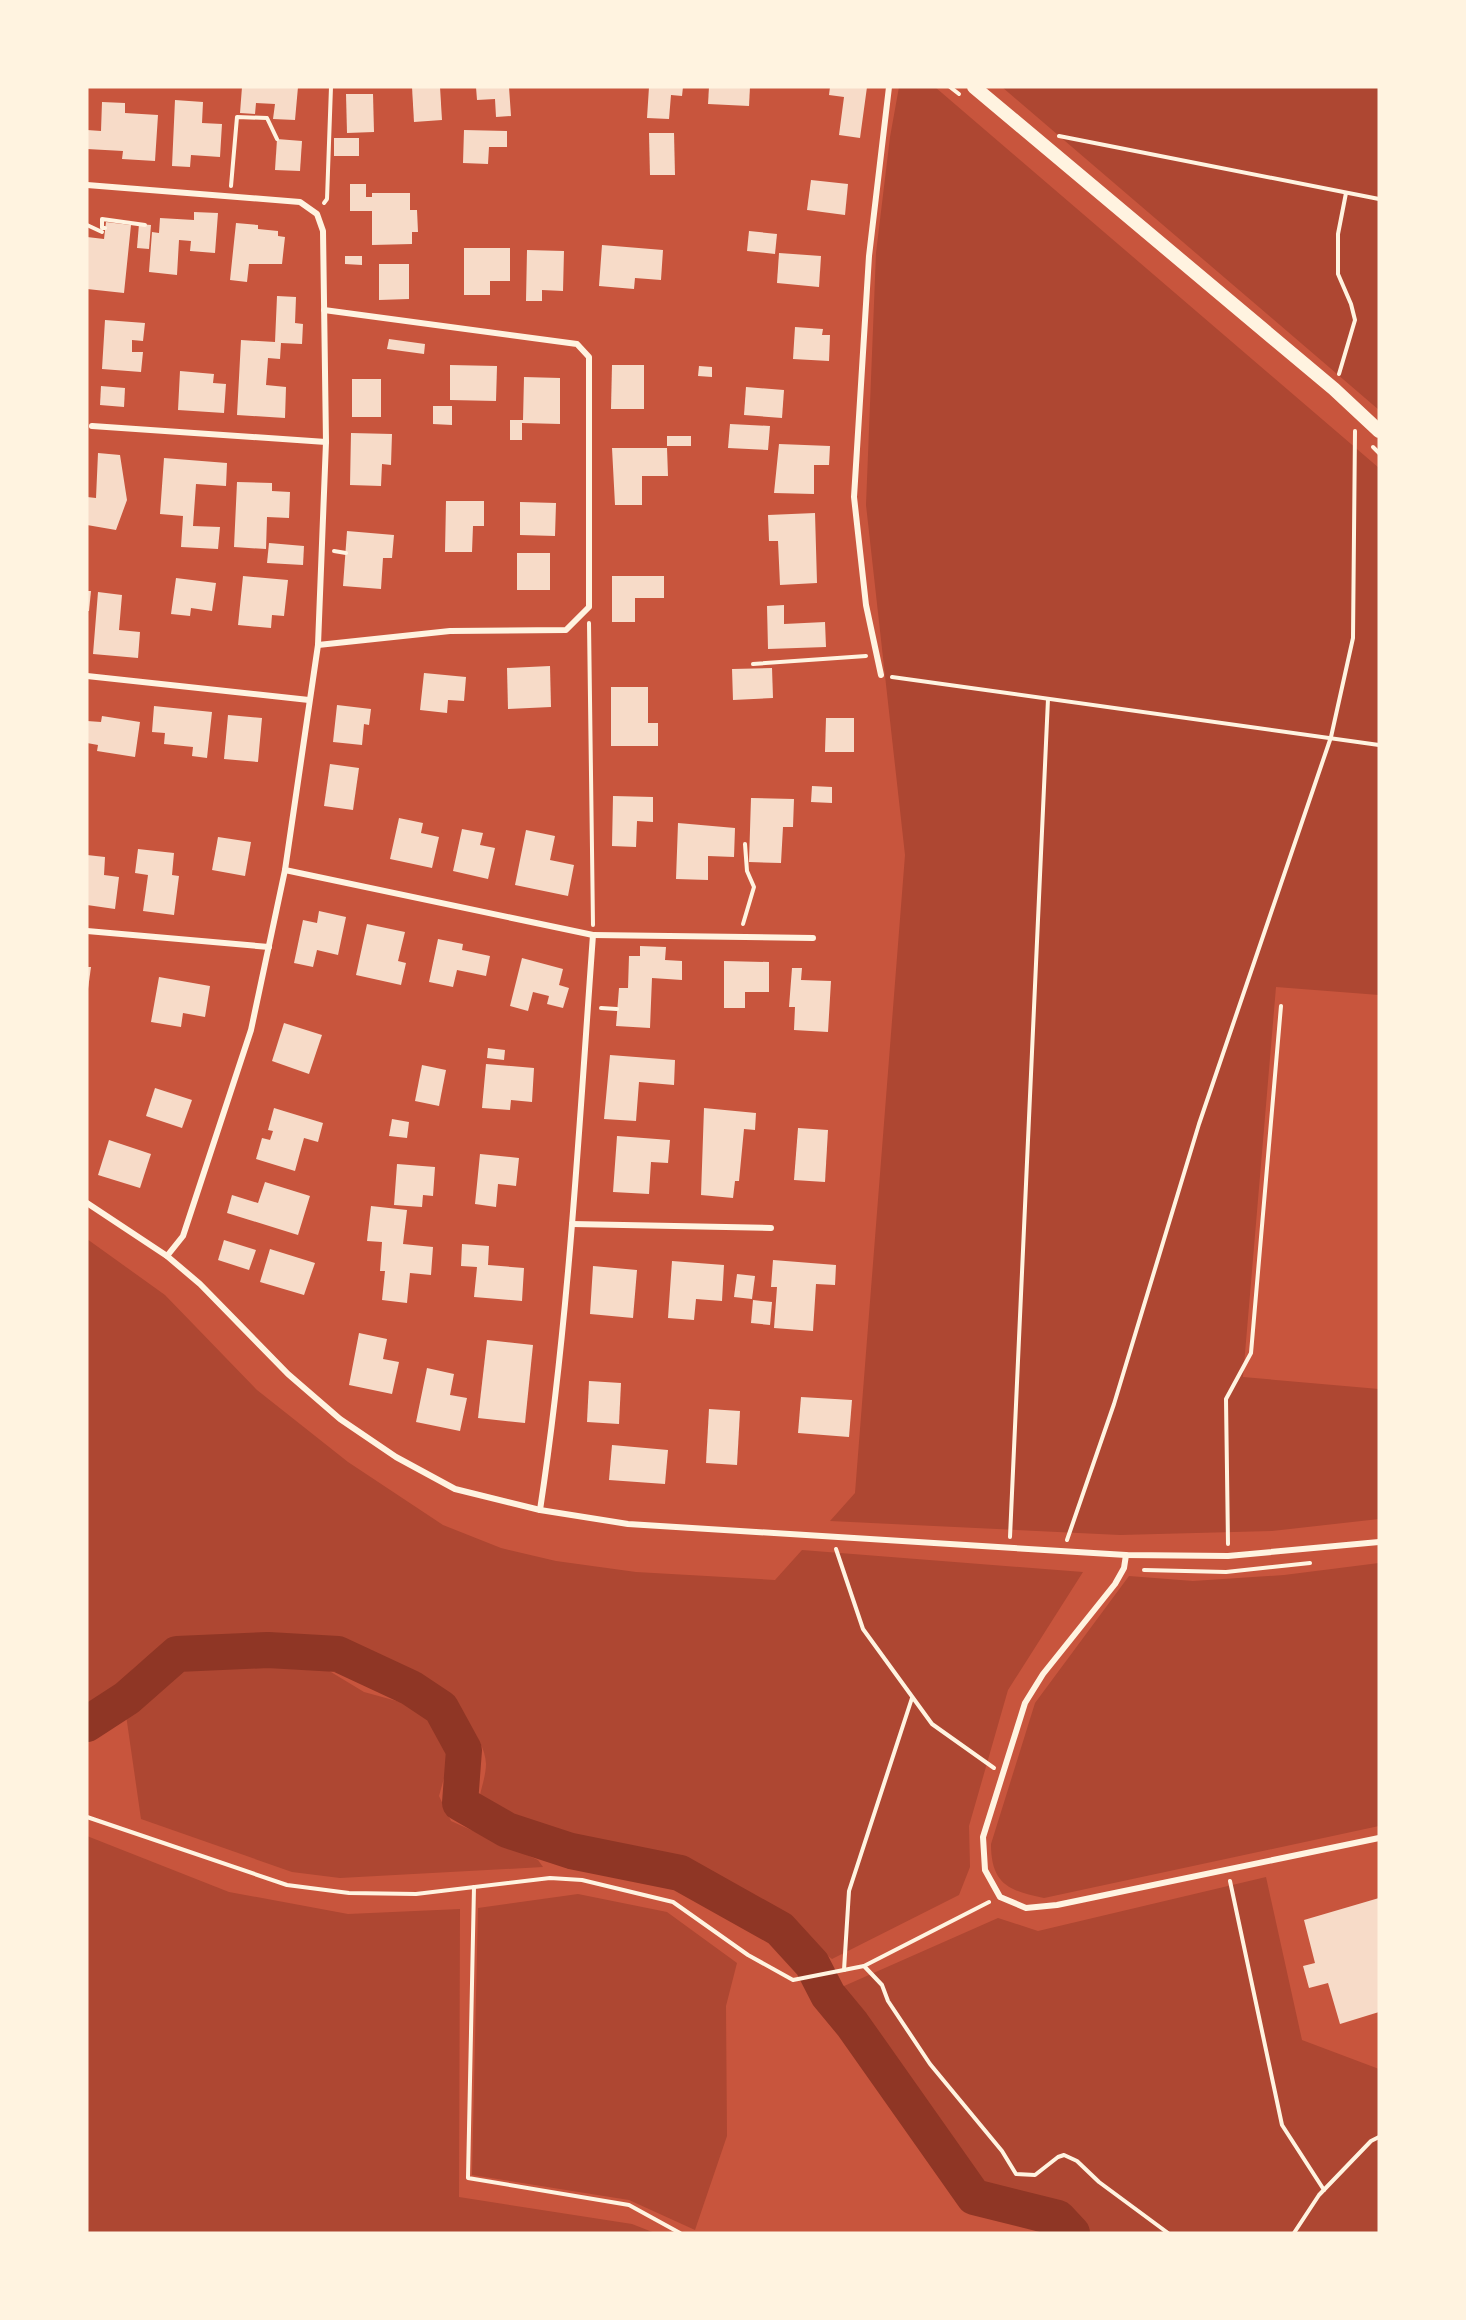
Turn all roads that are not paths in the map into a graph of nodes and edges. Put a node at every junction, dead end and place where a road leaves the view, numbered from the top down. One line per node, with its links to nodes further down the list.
1 (889, 87): 9 (street)
2 (974, 87): 6 (main road)
3 (87, 185): 4 (street)
4 (324, 310): 7 (street); 8 (street)
5 (92, 426): 7 (street)
6 (1379, 431)
7 (326, 442): 8 (street)
8 (318, 645): 11 (street)
9 (881, 675)
10 (87, 676): 11 (street)
11 (309, 700): 12 (street)
12 (285, 870): 14 (street); 16 (street)
13 (87, 931): 16 (street)
14 (593, 935): 15 (street); 18 (street)
15 (813, 938)
16 (269, 947): 20 (street)
17 (87, 1203): 20 (street)
18 (572, 1224): 19 (street); 21 (street)
19 (771, 1228)
20 (167, 1256): 21 (street)
21 (540, 1510): 23 (street)
22 (1379, 1542): 23 (street)
23 (1126, 1555): 24 (street)
24 (1379, 1838)

